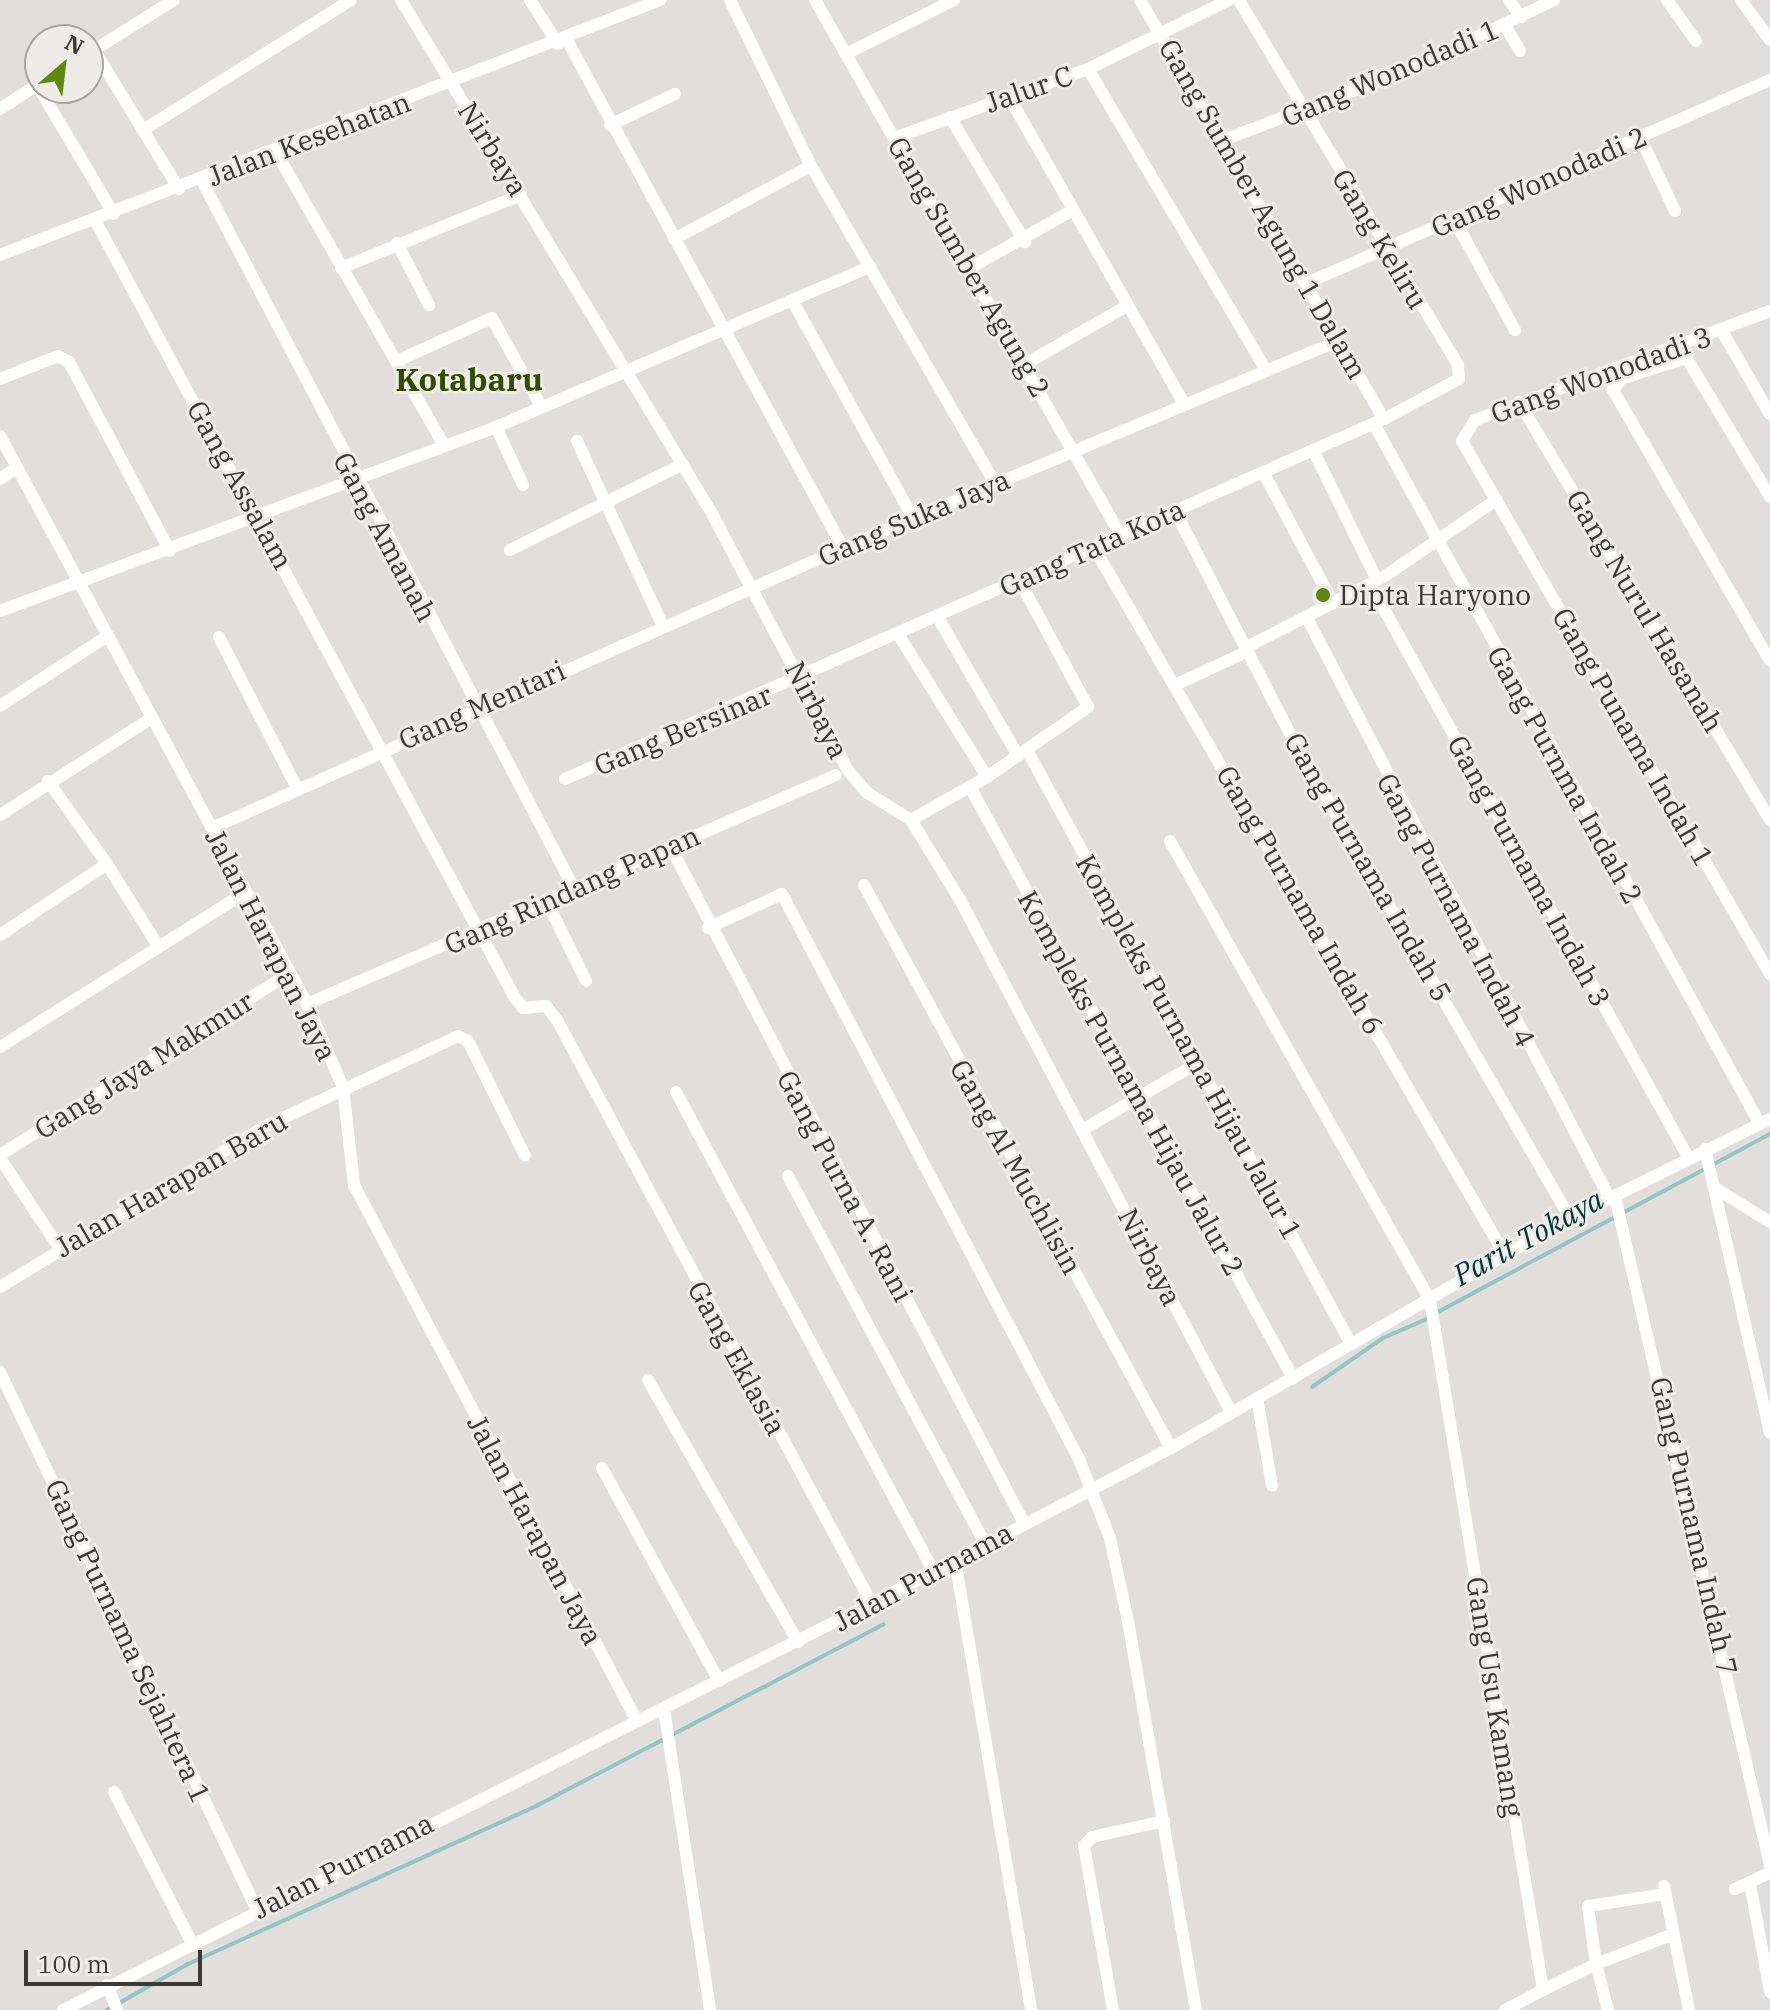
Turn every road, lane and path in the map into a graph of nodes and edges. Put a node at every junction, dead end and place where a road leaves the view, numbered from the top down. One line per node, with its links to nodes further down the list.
1 (174, 0): 23 (street)
2 (351, 0): 38 (street)
3 (401, 0): 29 (street, Nirbaya)
4 (530, 0): 22 (street)
5 (660, 0): 16 (street, Jalan Kesehatan)
6 (730, 0): 43 (street)
7 (815, 0): 25 (street, Gang Sumber Agung 2)
8 (954, 0): 25 (street)
9 (1140, 0): 19 (street, Gang Sumber Agung 1 Dalam)
10 (1229, 0): 19 (street, Jalur C)
11 (1239, 0): 35 (street, Gang Keliru)
12 (1509, 0): 17 (street)
13 (1554, 0): 17 (street, Gang Wonodadi 1)
14 (1667, 0): 21 (street)
15 (1741, 0): 20 (street)
16 (643, 3): 22 (street, Jalan Kesehatan)
17 (1521, 17): 18 (street, Gang Wonodadi 1)
18 (1505, 25): 24 (street); 35 (street, Gang Wonodadi 1)
19 (1162, 37): 26 (street, Jalur C); 41 (street, Gang Sumber Agung 1 Dalam)
20 (1770, 40)
21 (1696, 41)
22 (562, 42): 29 (street, Jalan Kesehatan); 37 (street)
23 (104, 44)
24 (1520, 51)
25 (846, 54): 40 (street, Gang Sumber Agung 2)
26 (1088, 69): 32 (street, Jalur C); 73 (street)
27 (104, 72): 38 (street)
28 (1770, 80): 39 (street, Gang Wonodadi 2)
29 (453, 85): 42 (street, Jalan Kesehatan); 46 (street, Nirbaya)
30 (24, 93): 34 (street)
31 (675, 94): 37 (street)
32 (1008, 95): 36 (street, Jalur C); 47 (street)
33 (50, 104): 49 (street)
34 (0, 109)
35 (1307, 110): 41 (street, Gang Wonodadi 1); 55 (street, Gang Keliru)
36 (950, 117): 40 (street, Jalur C); 53 (street)
37 (610, 125): 52 (street)
38 (143, 130): 45 (street)
39 (1640, 137): 48 (street); 50 (street, Gang Wonodadi 2)
40 (894, 138): 59 (street, Gang Sumber Agung 2)
41 (1223, 140): 60 (street, Gang Sumber Agung 1 Dalam)
42 (276, 152): 44 (street, Jalan Kesehatan); 58 (street)
43 (811, 166): 52 (street); 57 (street)
44 (201, 179): 45 (street, Jalan Kesehatan); 91 (street, Gang Amanah)
45 (179, 189): 49 (street, Jalan Kesehatan)
46 (521, 195): 54 (street); 74 (street, Nirbaya)
47 (1073, 210): 53 (street); 63 (street)
48 (1675, 211)
49 (114, 214): 51 (street, Jalan Kesehatan)
50 (1454, 219): 55 (street, Gang Wonodadi 2); 66 (street)
51 (96, 222): 56 (street, Jalan Kesehatan); 99 (street, Gang Assalam)
52 (674, 239): 65 (street)
53 (1025, 242): 59 (street)
54 (397, 243): 58 (street); 62 (street)
55 (1384, 251): 60 (street, Gang Wonodadi 2); 72 (street, Gang Keliru)
56 (0, 255)
57 (870, 267): 61 (street); 92 (street)
58 (341, 268): 70 (street)
59 (970, 268): 71 (street, Gang Sumber Agung 2)
60 (1307, 283): 68 (street, Gang Sumber Agung 1 Dalam)
61 (793, 302): 65 (street); 98 (street)
62 (429, 305)
63 (1127, 306): 71 (street); 77 (street)
64 (1770, 311): 67 (street, Gang Wonodadi 3)
65 (724, 329): 74 (street); 103 (street)
66 (1515, 330)
67 (1722, 331): 69 (street, Gang Wonodadi 3); 79 (street)
68 (1340, 340): 73 (street, Gang Suka Jaya); 80 (street, Gang Sumber Agung 1 Dalam)
69 (1683, 352): 76 (street, Gang Wonodadi 3); 94 (street); 119 (street)
70 (399, 360): 78 (street); 84 (street)
71 (1027, 363): 85 (street, Gang Sumber Agung 2)
72 (1458, 365): 80 (street, Gang Tata Kota)
73 (1266, 370): 77 (street, Gang Suka Jaya)
74 (628, 373): 78 (street); 87 (street, Nirbaya)
75 (0, 379): 105 (street)
76 (1519, 402): 95 (street, Gang Wonodadi 3); 135 (street, Gang Nurul Hasanah)
77 (1184, 404): 85 (street, Gang Suka Jaya)
78 (541, 406): 81 (street)
79 (1770, 414)
80 (1379, 422): 86 (street, Gang Tata Kota); 101 (street, Gang Purnma Indah 2)
81 (496, 427): 84 (street); 93 (street)
82 (0, 436): 88 (street, Jalan Harapan Jaya)
83 (577, 441): 96 (street)
84 (444, 445): 91 (street)
85 (1074, 450): 92 (street, Gang Suka Jaya); 100 (street, Gang Sumber Agung 2)
86 (1313, 450): 89 (street, Gang Tata Kota); 108 (street, Gang Purnama Indah 3)
87 (683, 464): 96 (street); 109 (street, Nirbaya)
88 (16, 468): 90 (street); 107 (street, Jalan Harapan Jaya)
89 (1263, 472): 97 (street, Gang Tata Kota); 110 (street)
90 (0, 479)
91 (354, 479): 99 (street); 123 (street, Gang Amanah)
92 (995, 484): 98 (street, Gang Suka Jaya)
93 (523, 485)
94 (1770, 497)
95 (1496, 500): 101 (street); 149 (street, Gang Punama Indah 1)
96 (605, 501): 104 (street); 114 (street)
97 (1175, 511): 100 (street, Gang Tata Kota); 118 (street, Gang Purnama Indah 5)
98 (913, 518): 103 (street, Gang Suka Jaya)
99 (258, 519): 105 (street); 125 (street, Gang Assalam)
100 (1120, 534): 102 (street, Gang Tata Kota)
101 (1435, 541): 108 (street); 157 (street, Gang Purnma Indah 2)
102 (1093, 546): 106 (street, Gang Tata Kota); 121 (street, Gang Purnama Indah 6)
103 (843, 548): 109 (street, Gang Suka Jaya)
104 (510, 550)
105 (170, 551): 107 (street)
106 (1019, 580): 112 (street, Gang Tata Kota); 126 (street)
107 (80, 582): 111 (street); 116 (street, Jalan Harapan Jaya)
108 (1374, 582): 110 (street); 162 (street, Gang Purnama Indah 3)
109 (754, 586): 114 (street, Gang Mentari); 120 (street, Nirbaya)
110 (1333, 603): 113 (street)
111 (0, 611)
112 (937, 616): 115 (street, Gang Tata Kota); 126 (street, Kompleks Purnama Hijau Jalur 1)
113 (1307, 618): 118 (street); 165 (street, Gang Purnama Indah 4)
114 (663, 626): 123 (street, Gang Mentari)
115 (898, 634): 120 (street, Gang Tata Kota); 128 (street)
116 (106, 637): 122 (street); 124 (street, Jalan Harapan Jaya)
117 (219, 637): 132 (street)
118 (1245, 650): 121 (street); 166 (street, Gang Purnama Indah 5)
119 (1770, 661)
120 (801, 680): 127 (street, Nirbaya); 129 (street, Gang Bersinar)
121 (1175, 685): 169 (street, Gang Purnama Indah 6)
122 (0, 706)
123 (476, 708): 125 (street, Gang Mentari); 141 (street, Gang Amanah)
124 (150, 719): 130 (street); 136 (street, Jalan Harapan Jaya)
125 (382, 749): 132 (street, Gang Mentari); 145 (street, Gang Assalam)
126 (1023, 753): 128 (street); 153 (street, Kompleks Purnama Hijau Jalur 1)
127 (841, 772): 134 (street, Nirbaya); 138 (street, Gang Rindang Papan)
128 (987, 777): 131 (street)
129 (565, 779)
130 (48, 781): 133 (street); 139 (street)
131 (970, 787): 134 (street); 156 (street, Kompleks Purnama Hijau Jalur 2)
132 (297, 788): 136 (street, Gang Mentari)
133 (0, 815)
134 (911, 820): 158 (street, Nirbaya)
135 (1770, 820)
136 (212, 828): 142 (street, Jalan Harapan Jaya)
137 (1170, 841): 171 (street)
138 (670, 846): 141 (street, Gang Rindang Papan); 144 (street, Gang Purna A. Rani)
139 (107, 864): 146 (street); 147 (street)
140 (864, 885): 180 (street, Gang Al Muchlisin)
141 (576, 892): 143 (street, Gang Rindang Papan)
142 (243, 894): 147 (street); 148 (street, Jalan Harapan Jaya)
143 (547, 902): 145 (street, Gang Rindang Papan); 150 (street)
144 (708, 928): 183 (street); 184 (street, Gang Purna A. Rani)
145 (479, 931): 151 (street, Gang Rindang Papan); 188 (street, Gang Eklasia)
146 (0, 935)
147 (158, 946): 152 (street)
148 (289, 974): 151 (street, Jalan Harapan Jaya); 161 (street, Gang Jaya Makmur)
149 (1770, 974)
150 (586, 981)
151 (307, 1004): 154 (street, Jalan Harapan Jaya)
152 (0, 1047)
153 (1199, 1062): 156 (street); 172 (street, Kompleks Purnama Hijau Jalur 1)
154 (343, 1087): 160 (street, Jalan Harapan Baru); 168 (street, Jalan Harapan Baru); 192 (street, Jalan Harapan Jaya)
155 (676, 1092): 187 (street)
156 (1139, 1098): 158 (street); 174 (street, Kompleks Purnama Hijau Jalur 2)
157 (1765, 1121): 159 (street, Jalan Purnama)
158 (1084, 1129): 178 (street, Nirbaya)
159 (1706, 1155): 162 (street, Jalan Purnama); 164 (street)
160 (525, 1156)
161 (0, 1157): 168 (street)
162 (1688, 1157): 165 (street, Jalan Purnama)
163 (788, 1176): 185 (street)
164 (1714, 1182): 167 (street); 177 (street)
165 (1616, 1205): 166 (street, Jalan Purnama); 195 (street, Gang Purnama Indah 7)
166 (1570, 1218): 169 (street, Jalan Purnama)
167 (1770, 1222)
168 (60, 1249): 170 (street, Jalan Harapan Baru)
169 (1505, 1255): 171 (street, Jalan Purnama)
170 (1, 1286)
171 (1432, 1311): 172 (street, Jalan Purnama); 204 (street, Gang Usu Kamang)
172 (1351, 1344): 174 (street, Jalan Purnama)
173 (0, 1372): 199 (street, Gang Purnama Sejahtera 1)
174 (1293, 1378): 176 (street, Jalan Purnama)
175 (648, 1380): 189 (street)
176 (1257, 1398): 178 (street, Jalan Purnama); 182 (street)
177 (1768, 1411): 179 (street)
178 (1231, 1412): 180 (street, Jalan Purnama)
179 (1770, 1433)
180 (1171, 1448): 183 (street, Jalan Purnama)
181 (602, 1468): 190 (street)
182 (1272, 1486)
183 (1092, 1488): 184 (street, Jalan Purnama); 194 (street)
184 (1024, 1523): 185 (street, Jalan Purnama)
185 (985, 1544): 186 (street, Jalan Purnama)
186 (955, 1560): 187 (street, Jalan Purnama); 209 (street)
187 (934, 1572): 188 (street, Jalan Purnama)
188 (872, 1604): 189 (street, Jalan Purnama)
189 (798, 1642): 190 (street, Jalan Purnama)
190 (719, 1681): 191 (street, Jalan Purnama)
191 (664, 1709): 192 (street, Jalan Purnama); 208 (street)
192 (637, 1721): 199 (street, Jalan Purnama)
193 (114, 1792): 201 (street)
194 (1164, 1821): 210 (street); 211 (street)
195 (1768, 1861)
196 (1770, 1873): 197 (street)
197 (1735, 1889)
198 (1751, 1889): 205 (street)
199 (257, 1910): 201 (street, Jalan Purnama)
200 (1671, 1935): 202 (street); 202 (street); 214 (street)
201 (192, 1943): 203 (street, Jalan Purnama)
202 (1596, 1964): 204 (street); 213 (street)
203 (107, 1985): 206 (street, Jalan Purnama); 207 (street)
204 (1543, 1990): 212 (street)
205 (1770, 1992)
206 (63, 2010)
207 (117, 2010)
208 (710, 2010)
209 (1031, 2010)
210 (1113, 2010)
211 (1196, 2010)
212 (1505, 2010)
213 (1608, 2010)
214 (1689, 2010)

